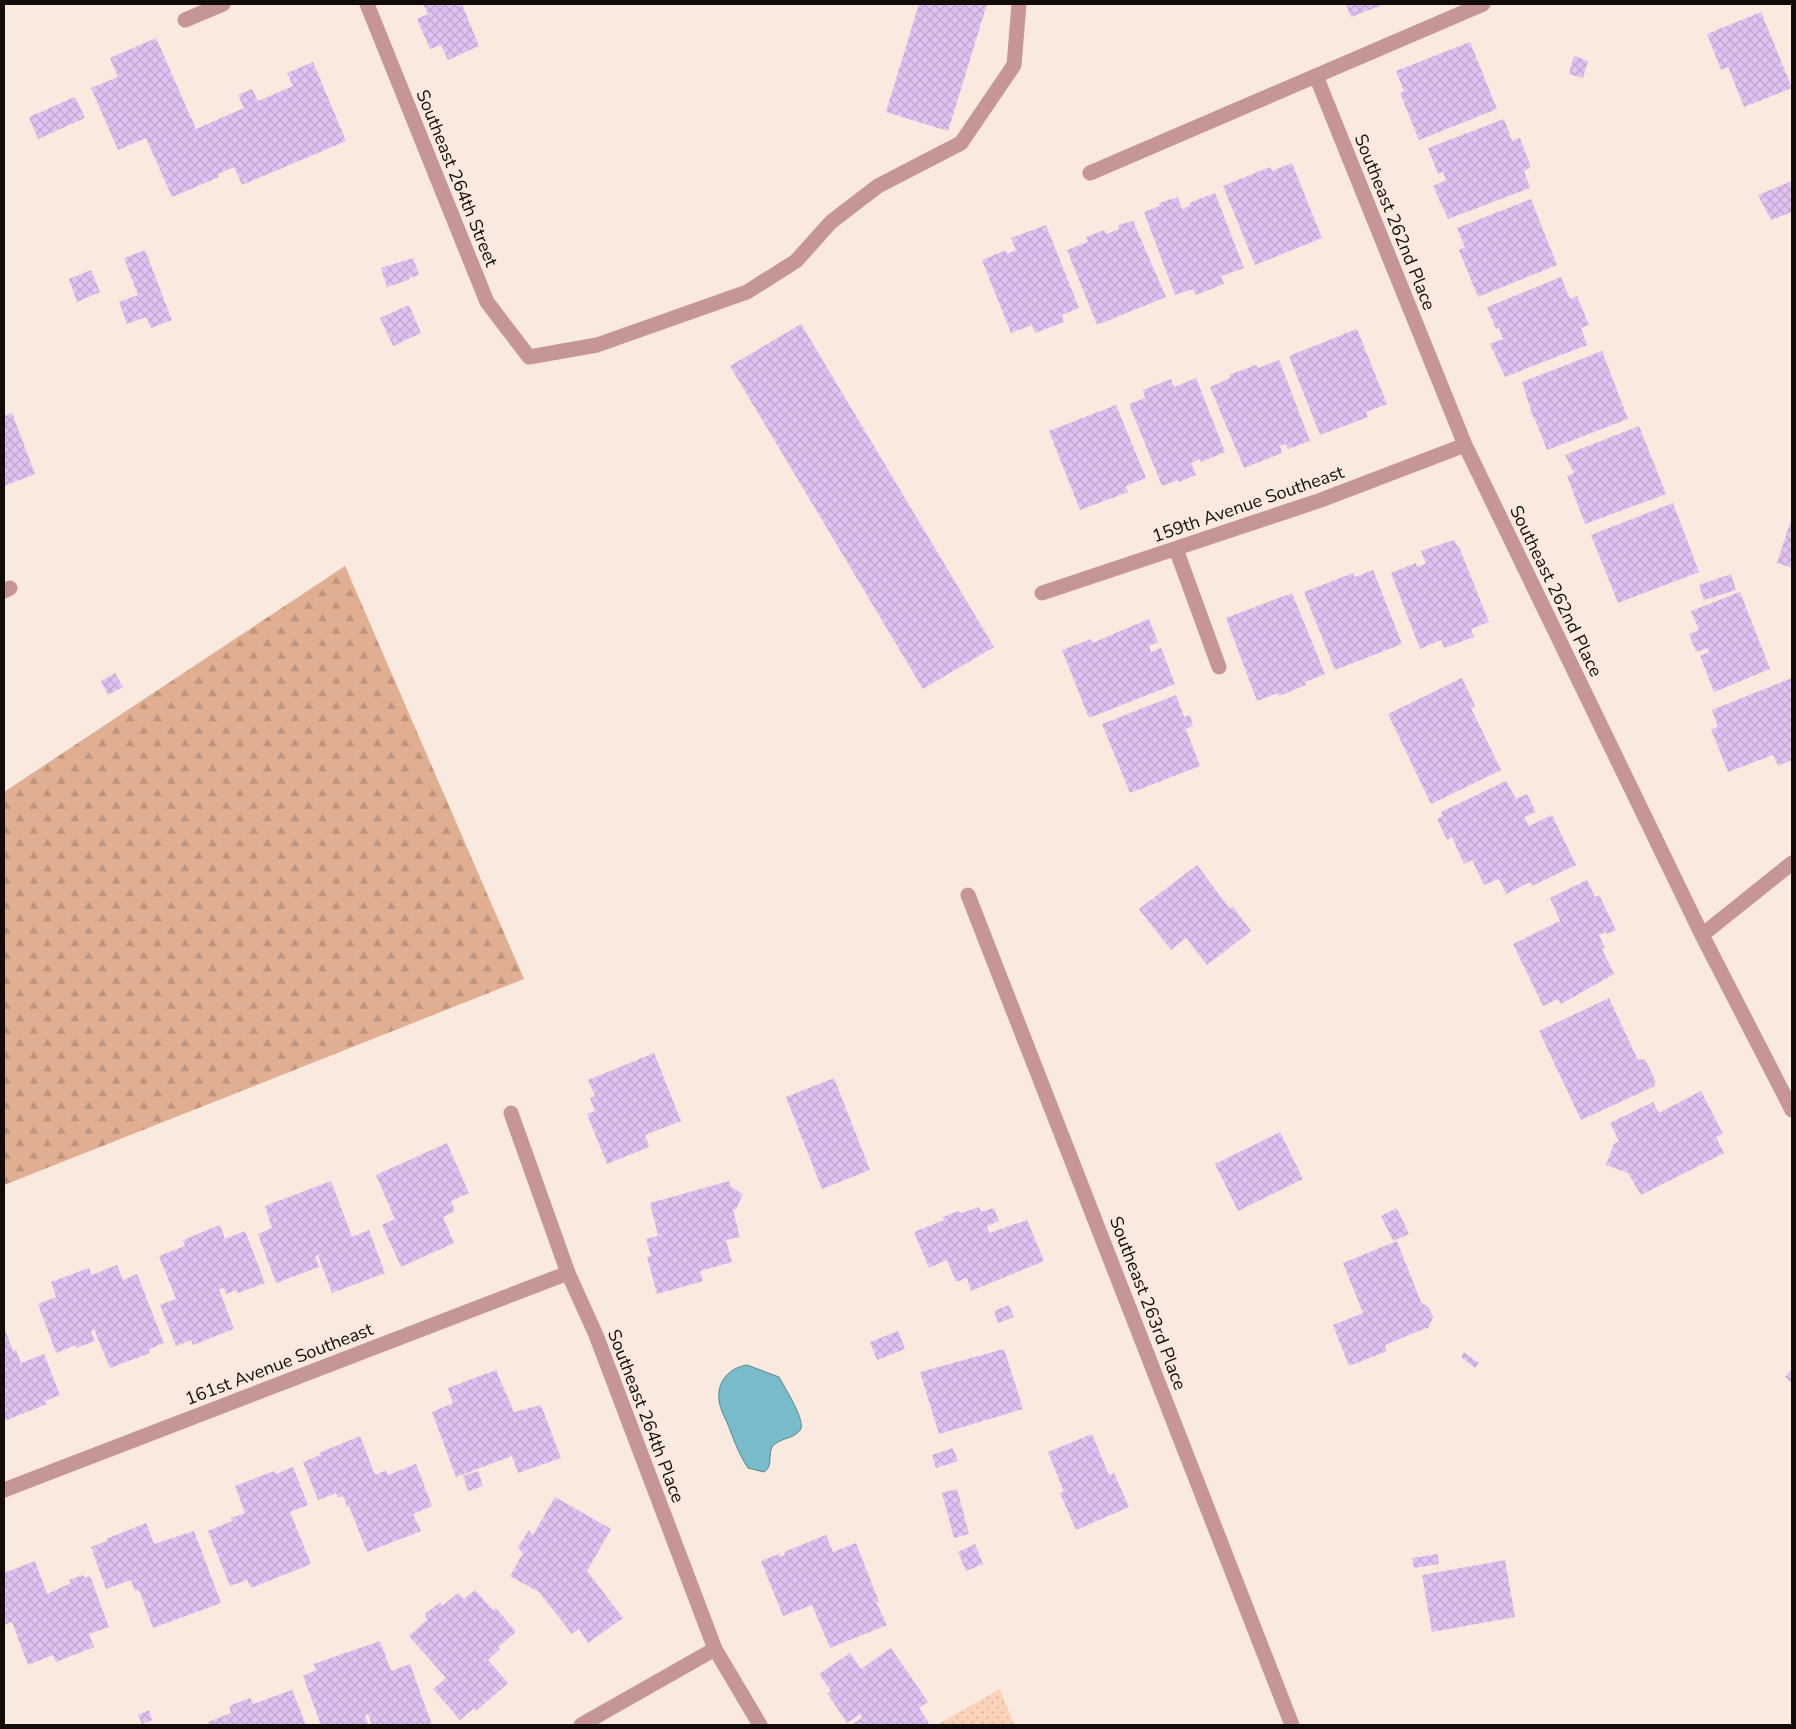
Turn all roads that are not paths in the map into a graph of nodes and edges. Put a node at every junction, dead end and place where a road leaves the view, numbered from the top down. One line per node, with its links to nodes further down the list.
1 (223, 4): 5 (street)
2 (367, 4): 3 (street, Southeast 264th Street)
3 (1019, 4)
4 (1483, 4): 6 (street)
5 (185, 20)
6 (1316, 76): 7 (street); 8 (street, Southeast 262nd Place)
7 (1090, 173)
8 (1465, 446): 9 (street, 159th Avenue Southeast); 14 (street, Southeast 262nd Place)
9 (1176, 549): 10 (street, 159th Avenue Southeast); 11 (street)
10 (1042, 593)
11 (1218, 667)
12 (1792, 863): 14 (street)
13 (968, 895): 22 (street, Southeast 263rd Place)
14 (1702, 936): 15 (street, Southeast 262nd Place)
15 (1792, 1110)
16 (510, 1114): 17 (street, Southeast 264th Place)
17 (568, 1273): 18 (street, 161st Avenue Southeast); 19 (street, Southeast 264th Place)
18 (4, 1490)
19 (715, 1649): 20 (street); 21 (street, Southeast 264th Place)
20 (581, 1725)
21 (760, 1725)
22 (1292, 1725)

